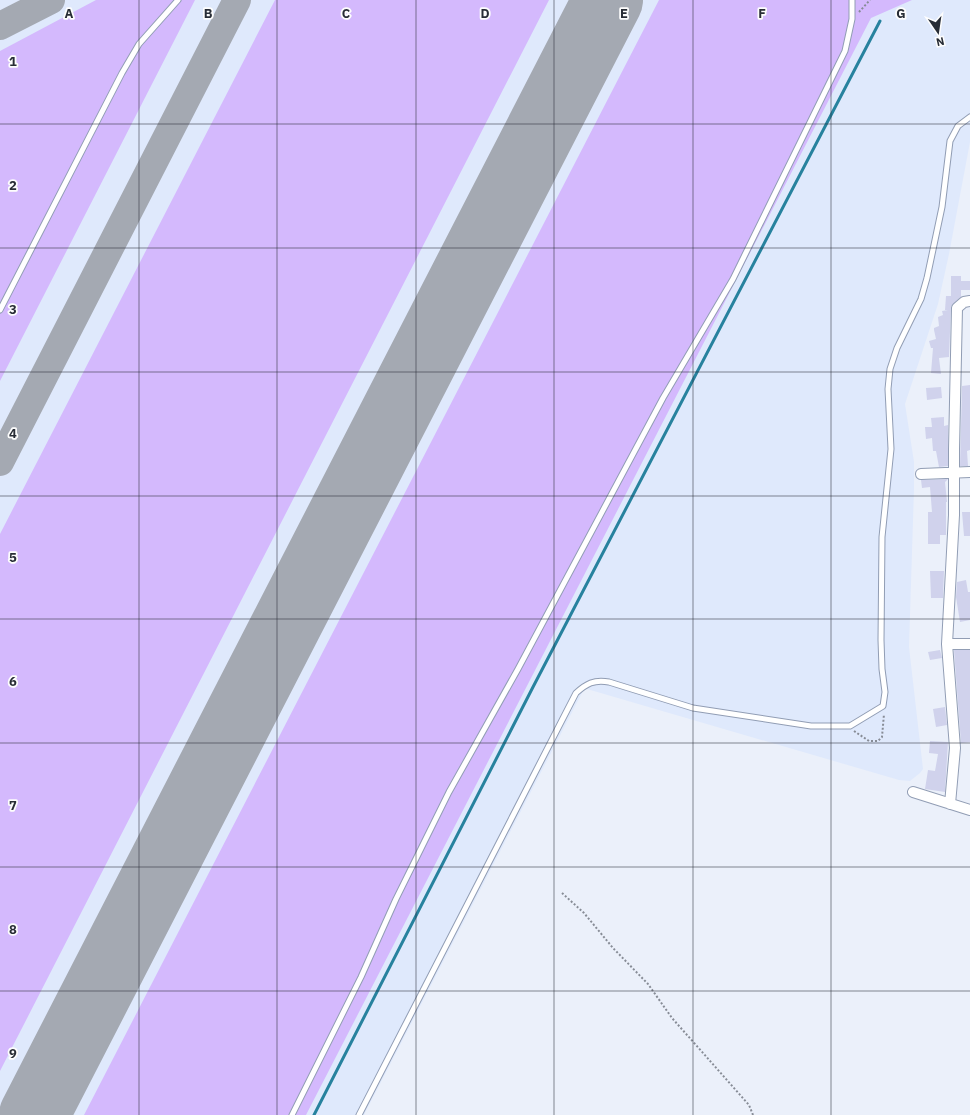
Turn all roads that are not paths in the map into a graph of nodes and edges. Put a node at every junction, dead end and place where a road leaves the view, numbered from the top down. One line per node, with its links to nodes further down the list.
1 (178, 0): 5 (lane)
2 (852, 0): 14 (lane)
3 (970, 117): 15 (lane)
4 (970, 301): 6 (street)
5 (0, 310)
6 (955, 472): 7 (street); 8 (street); 9 (street)
7 (970, 472)
8 (921, 474)
9 (947, 644): 10 (street); 12 (street)
10 (970, 644)
11 (913, 792): 12 (street)
12 (950, 804): 13 (street)
13 (970, 810)
14 (292, 1115)
15 (359, 1115)

